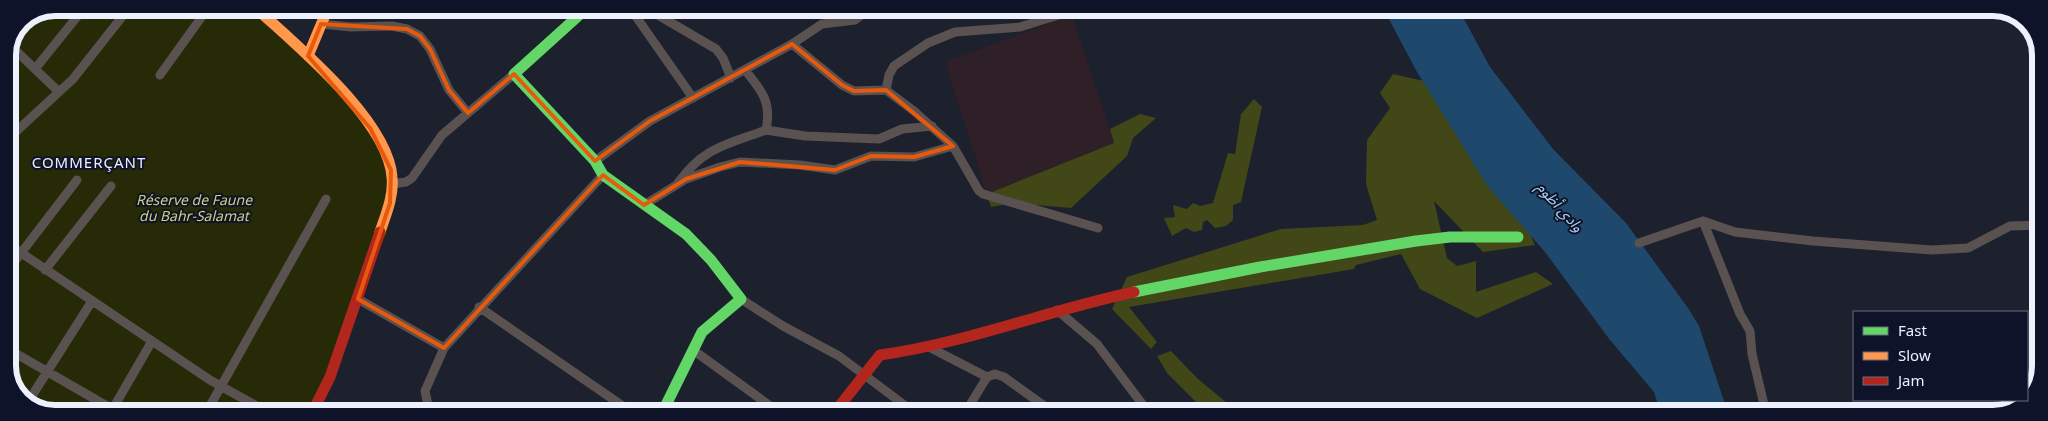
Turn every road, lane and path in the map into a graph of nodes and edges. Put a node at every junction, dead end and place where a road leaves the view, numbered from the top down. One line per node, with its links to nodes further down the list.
1 (78, 16): 15 (street)
2 (123, 16): 21 (street)
3 (202, 16): 18 (street)
4 (265, 16): 14 (street)
5 (324, 16): 11 (street)
6 (578, 16): 17 (street)
7 (636, 16): 22 (street)
8 (660, 16): 19 (street)
9 (860, 16): 12 (street)
10 (1057, 16): 20 (street)
11 (321, 24): 14 (street); 23 (street)
12 (792, 44): 16 (street); 20 (street)
13 (17, 51): 15 (street)
14 (308, 56): 31 (street)
15 (35, 69): 21 (street)
16 (745, 70): 19 (street); 25 (street)
17 (514, 74): 23 (street); 28 (street)
18 (160, 75)
19 (731, 78): 22 (street)
20 (886, 90): 24 (street)
21 (59, 92): 26 (street)
22 (693, 98): 28 (street)
23 (468, 113): 31 (street)
24 (932, 126): 25 (street); 27 (street)
25 (766, 130): 33 (street)
26 (16, 132)
27 (953, 146): 33 (street); 38 (street)
28 (596, 161): 29 (street)
29 (602, 175): 35 (street); 48 (street)
30 (78, 180): 42 (street)
31 (393, 184): 45 (street)
32 (112, 186): 44 (street)
33 (676, 186): 35 (street)
34 (326, 199): 58 (street)
35 (644, 205): 46 (street)
36 (1703, 221): 37 (street); 40 (street); 74 (street)
37 (2032, 225)
38 (1098, 228)
39 (1518, 237): 49 (street)
40 (1639, 243)
41 (16, 250): 42 (street)
42 (21, 253): 43 (street); 44 (street)
43 (16, 260)
44 (45, 270): 47 (street)
45 (358, 298): 52 (street); 64 (street)
46 (741, 299): 53 (street); 56 (street)
47 (92, 301): 50 (street); 55 (street)
48 (479, 307): 52 (street); 66 (street)
49 (1057, 310): 51 (street); 73 (street)
50 (152, 341): 58 (street); 61 (street)
51 (927, 346): 56 (street); 57 (street)
52 (444, 348): 65 (street)
53 (693, 350): 67 (street); 68 (street)
54 (16, 353): 55 (street)
55 (47, 371): 59 (street); 60 (street)
56 (866, 375): 69 (street); 70 (street)
57 (987, 377): 71 (street); 72 (street)
58 (222, 386): 62 (street); 63 (street)
59 (31, 397)
60 (103, 405)
61 (118, 405)
62 (211, 405)
63 (256, 405)
64 (316, 405)
65 (428, 405)
66 (621, 405)
67 (666, 405)
68 (769, 405)
69 (841, 405)
70 (905, 405)
71 (970, 405)
72 (1043, 405)
73 (1143, 405)
74 (1764, 405)

